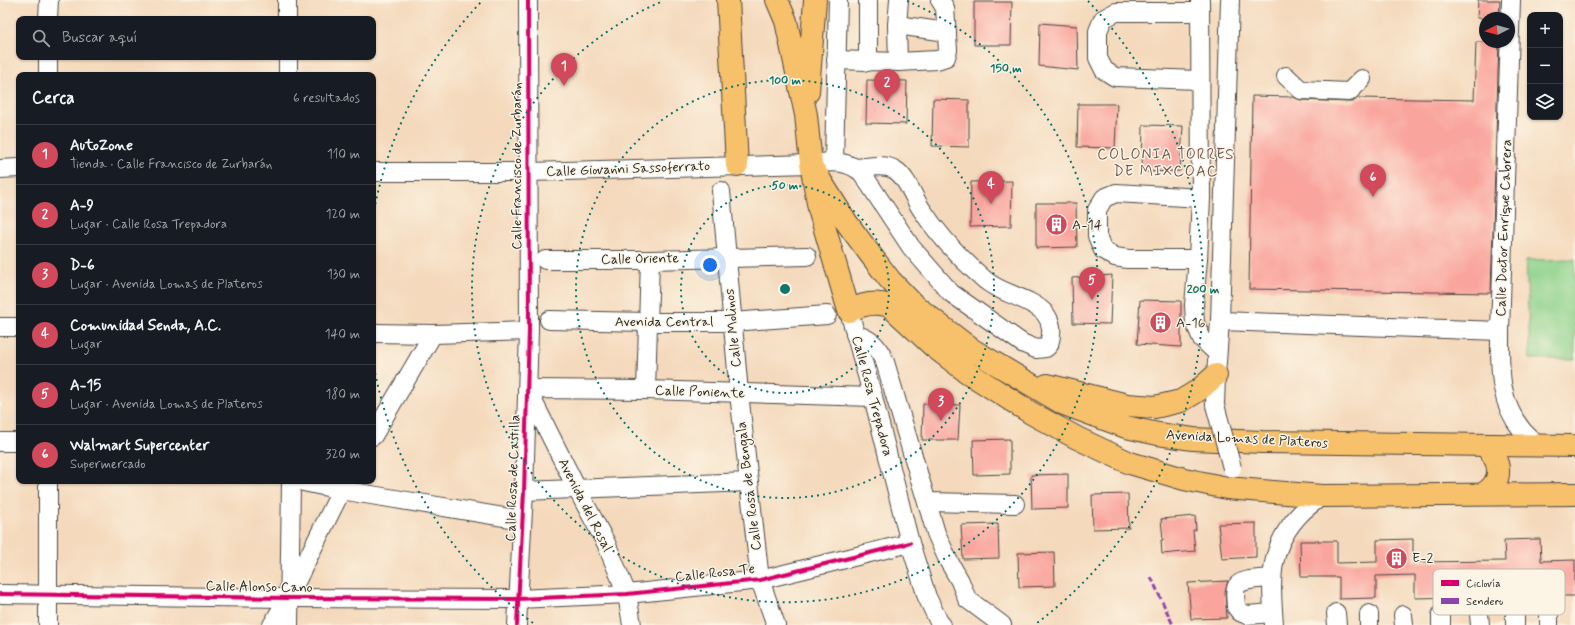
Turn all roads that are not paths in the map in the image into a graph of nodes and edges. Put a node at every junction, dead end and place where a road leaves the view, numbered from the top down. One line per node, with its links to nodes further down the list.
1 (48, 0): 14 (street)
2 (287, 0): 15 (street)
3 (528, 0): 36 (street, Calle Francisco de Zurbarán)
4 (728, 0): 31 (main road)
5 (777, 0): 28 (main road)
6 (815, 0): 28 (main road)
7 (838, 0): 20 (street)
8 (868, 0): 21 (street)
9 (899, 0): 16 (street)
10 (940, 0): 17 (street)
11 (1230, 0): 47 (street)
12 (1511, 0): 53 (street, Calle Doctor Enrique Cabrera)
13 (1200, 6): 27 (street); 27 (street)
14 (48, 16)
15 (287, 16)
16 (897, 25): 17 (street); 22 (street)
17 (947, 32): 22 (street)
18 (48, 60): 23 (street)
19 (288, 60): 24 (street)
20 (836, 60): 21 (street); 29 (street)
21 (868, 62): 22 (street)
22 (898, 62)
23 (48, 72)
24 (288, 72)
25 (1286, 76): 26 (street)
26 (1362, 79)
27 (1199, 80): 38 (street)
28 (806, 115): 30 (main road)
29 (834, 161): 30 (street, Calle Giovanni Sassoferrato); 34 (street)
30 (810, 164): 31 (street, Calle Giovanni Sassoferrato); 44 (main road, Calle Rosa Trepadora); 59 (main road, Avenida Lomas de Plateros)
31 (737, 166): 36 (street, Calle Giovanni Sassoferrato)
32 (0, 168): 33 (street)
33 (16, 168)
34 (856, 168): 34 (street)
35 (376, 172): 36 (street, Calle Giovanni Sassoferrato)
36 (528, 172): 52 (street, Calle Francisco de Zurbarán)
37 (721, 191): 40 (street, Calle Molinos)
38 (1201, 198): 41 (street); 41 (street)
39 (807, 256): 40 (street, Calle Oriente)
40 (727, 258): 43 (street, Calle Oriente); 49 (street, Calle Molinos)
41 (1198, 259): 57 (street)
42 (545, 260): 43 (street, Calle Oriente)
43 (650, 260): 48 (street)
44 (848, 311): 56 (street, Calle Rosa Trepadora); 76 (main road)
45 (827, 315): 49 (street, Avenida Central)
46 (549, 320): 48 (street, Avenida Central)
47 (1220, 321): 53 (street); 57 (street)
48 (648, 322): 49 (street, Avenida Central); 61 (street)
49 (732, 322): 62 (street, Calle Molinos)
50 (0, 327): 51 (street)
51 (16, 327)
52 (528, 331): 55 (street); 60 (street, Calle Rosa de Castilla)
53 (1500, 331): 68 (street, Calle Doctor Enrique Cabrera)
54 (376, 333): 55 (street)
55 (433, 334): 64 (street)
56 (855, 334): 63 (street, Calle Rosa Trepadora); 81 (street)
57 (1217, 353): 58 (street)
58 (1216, 375): 59 (main road); 76 (street, bridge)
59 (1020, 377): 67 (main road, Avenida Lomas de Plateros)
60 (527, 389): 61 (street, Calle Poniente); 75 (street, Avenida del Rosal); 77 (street, Calle Rosa de Castilla)
61 (646, 390): 62 (street, Calle Poniente)
62 (738, 393): 63 (street, Calle Poniente); 70 (street, Calle Rosa de Bengala)
63 (873, 397): 84 (street, Calle Rosa Trepadora)
64 (376, 431)
65 (0, 442): 66 (street)
66 (16, 442)
67 (1484, 445): 68 (main road, Avenida Lomas de Plateros); 78 (main road)
68 (1537, 445): 69 (main road, Avenida Lomas de Plateros)
69 (1575, 446)
70 (749, 482): 75 (street); 86 (street, Calle Rosa de Bengala)
71 (48, 484): 88 (street)
72 (291, 484): 90 (street)
73 (333, 484): 74 (street)
74 (344, 485): 83 (street); 90 (street)
75 (577, 489): 77 (street); 89 (street, Avenida del Rosal)
76 (1247, 490): 80 (main road)
77 (524, 491): 83 (street, Calle Rosa de Castilla)
78 (1483, 494): 79 (main road); 80 (main road)
79 (1575, 494)
80 (1322, 496): 85 (street)
81 (928, 502): 82 (street); 100 (street)
82 (1015, 504)
83 (522, 520): 91 (street, Calle Rosa de Castilla)
84 (910, 542): 86 (street, Calle Rosa Te); 99 (street, Calle Rosa Trepadora)
85 (1272, 578): 92 (street); 92 (street)
86 (760, 580): 89 (street, Calle Rosa Te); 98 (street, Calle Rosa de Bengala)
87 (0, 594): 88 (street, Calle Alonso Cano)
88 (48, 594): 90 (street, Calle Alonso Cano); 93 (street)
89 (627, 594): 91 (street, Calle Rosa Te); 97 (street, Avenida del Rosal)
90 (288, 598): 91 (street, Calle Alonso Cano); 94 (street); 95 (street)
91 (518, 599): 96 (street, Calle Rosa de Castilla)
92 (1274, 619)
93 (48, 625)
94 (272, 625)
95 (289, 625)
96 (517, 625)
97 (632, 625)
98 (776, 625)
99 (942, 625)
100 (1002, 625)

